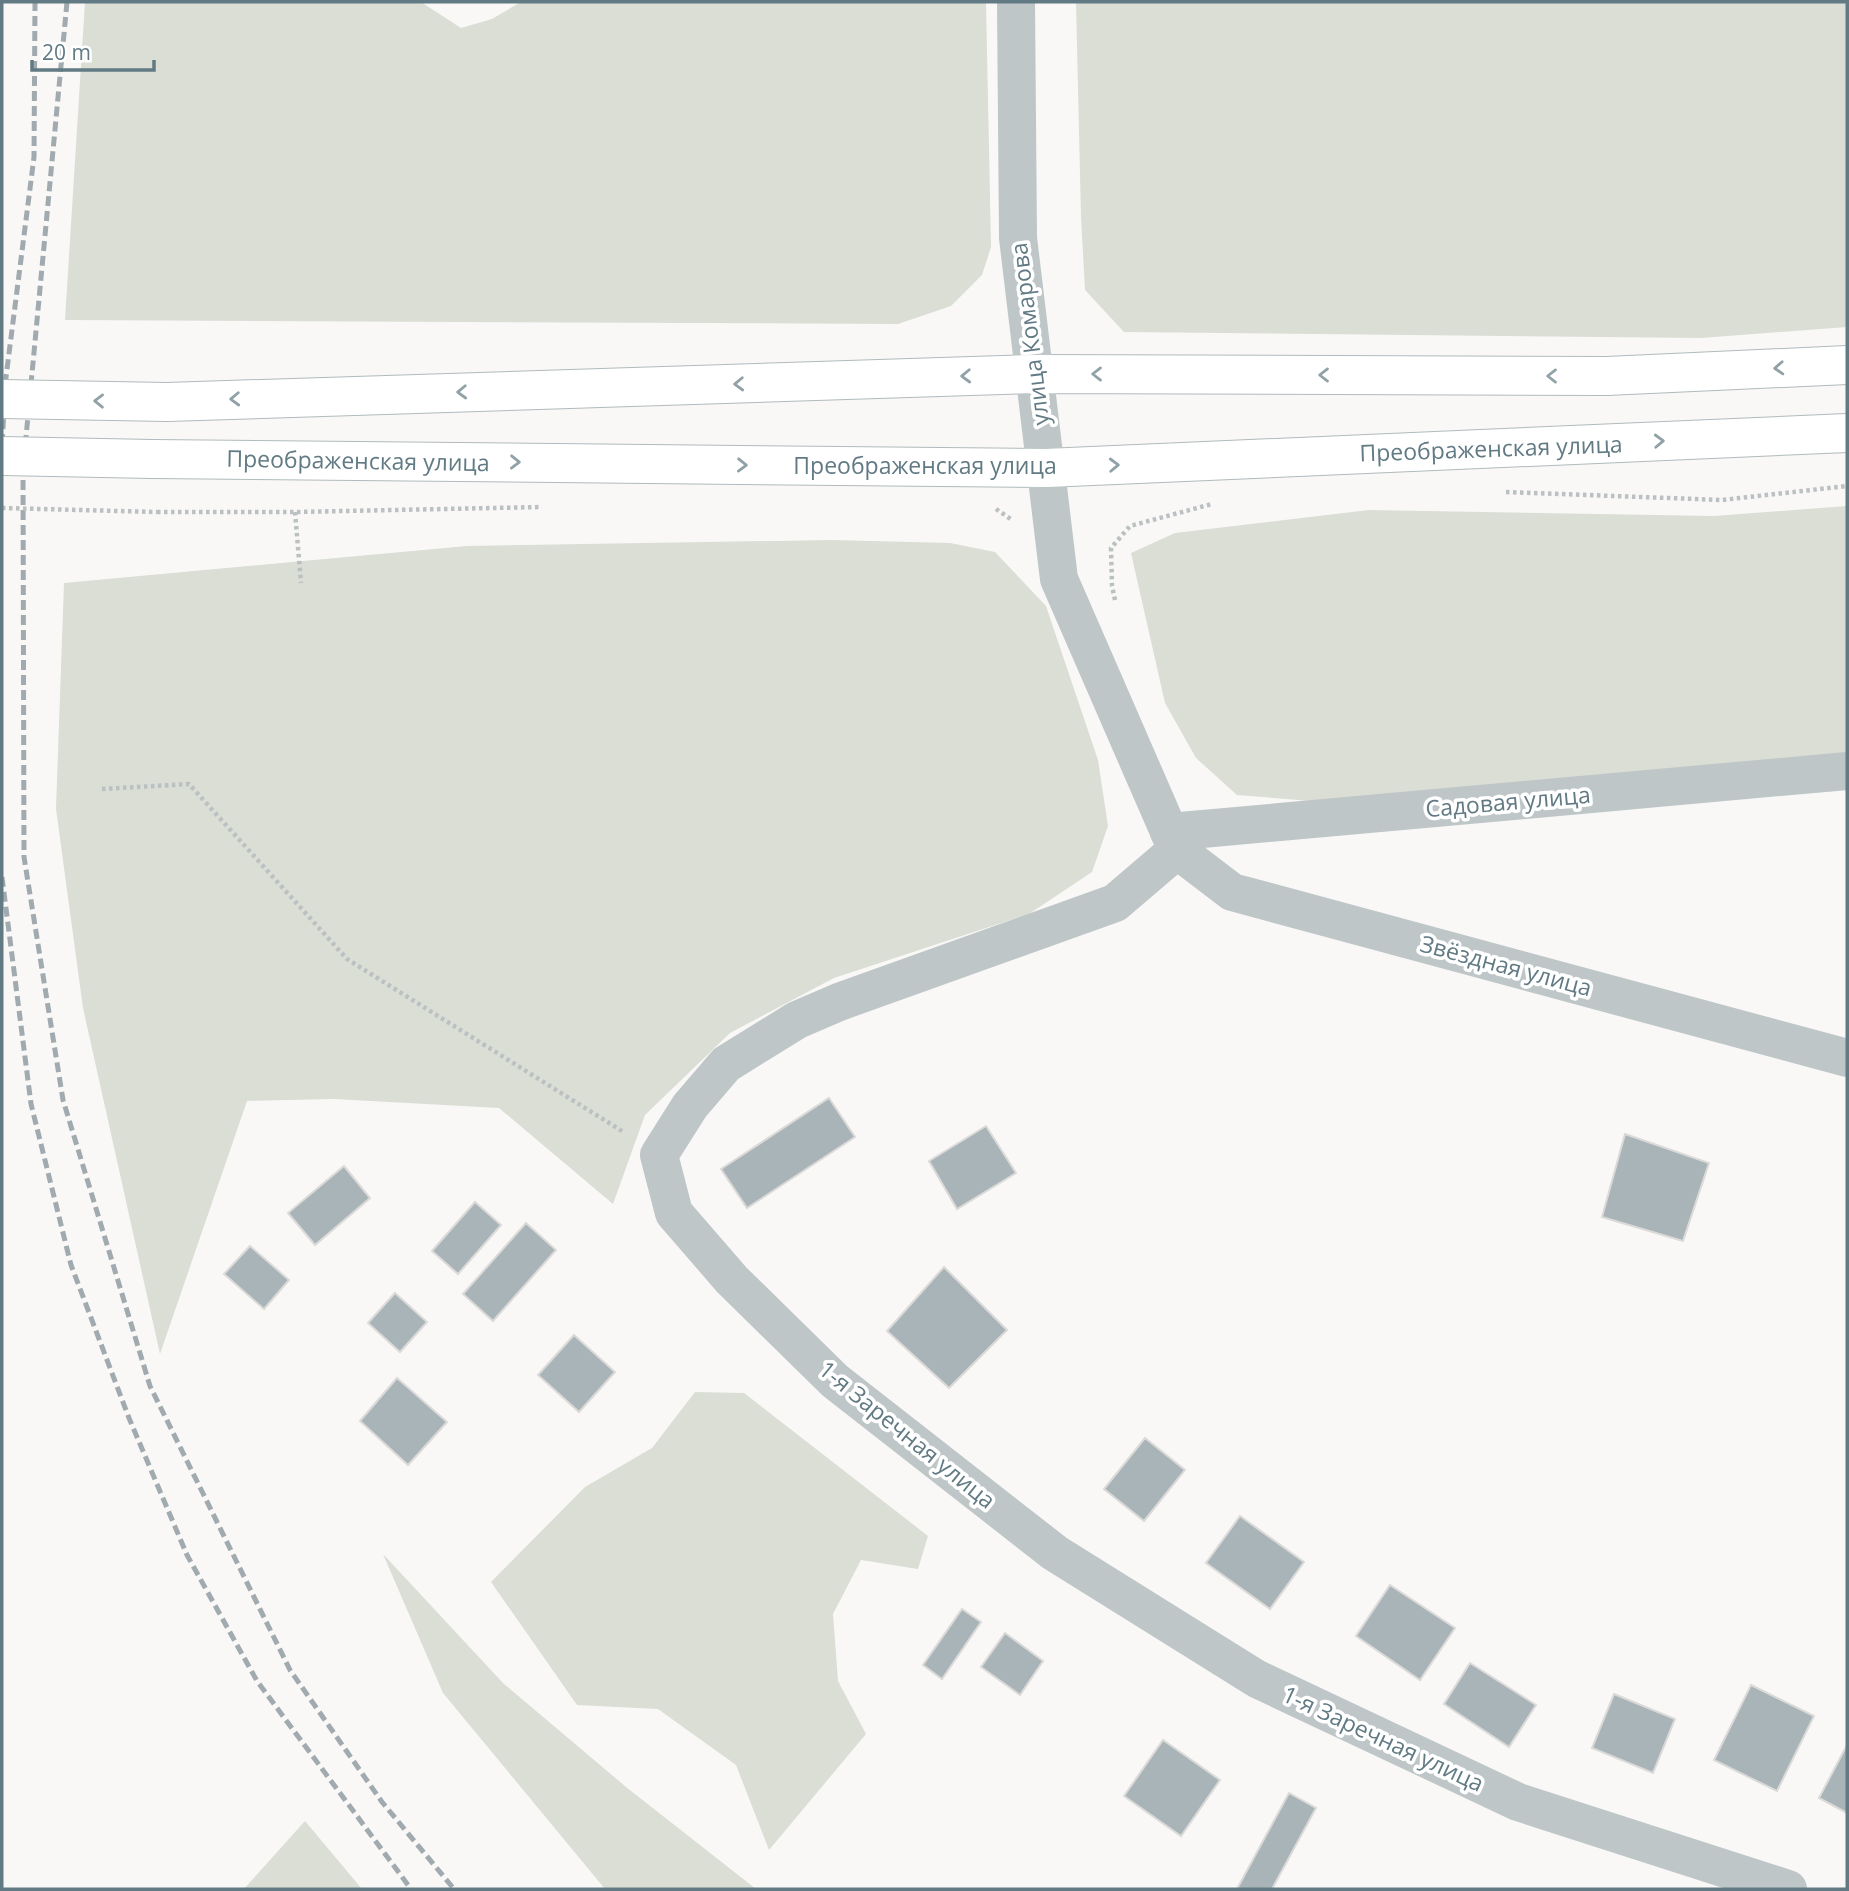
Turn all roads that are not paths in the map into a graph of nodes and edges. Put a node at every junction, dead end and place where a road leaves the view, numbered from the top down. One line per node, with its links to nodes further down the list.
1 (1016, 2): 3 (street, улица Комарова)
2 (1847, 365): 3 (main road, one-way to 3)
3 (1034, 374): 4 (main road, one-way to 4, bridge); 7 (street, улица Комарова)
4 (2, 399)
5 (1847, 433): 7 (main road, Преображенская улица, one-way to 5)
6 (2, 456): 7 (main road, Преображенская улица, one-way to 7, bridge)
7 (1046, 468): 9 (street, улица Комарова)
8 (1847, 771): 9 (street, Садовая улица)
9 (1173, 841): 10 (street, Звёздная улица); 11 (street, 1-я Заречная улица)
10 (1847, 1058)
11 (1788, 1889)

